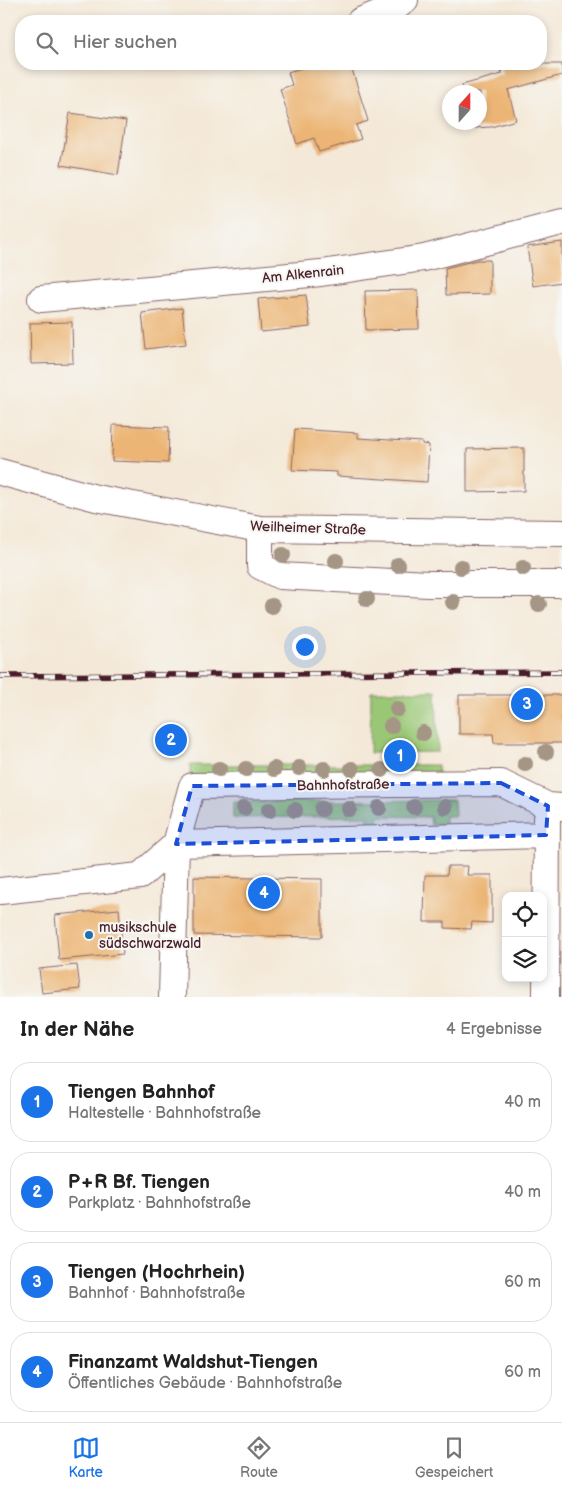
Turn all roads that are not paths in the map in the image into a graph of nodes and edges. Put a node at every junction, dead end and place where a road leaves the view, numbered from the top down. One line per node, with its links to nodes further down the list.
1 (405, 0): 2 (street)
2 (375, 15)
3 (562, 222): 4 (street, Am Alkenrain)
4 (41, 299)
5 (0, 472): 6 (street, Weilheimer Straße)
6 (260, 529): 7 (street, Weilheimer Straße); 8 (street)
7 (562, 533)
8 (562, 584)
9 (555, 806): 10 (street, Bahnhofstraße); 11 (street, Bahnhofstraße)
10 (546, 835): 11 (street); 14 (street, Bahnhofstraße)
11 (176, 844): 12 (street); 13 (street, Bahnhofstraße)
12 (0, 891)
13 (172, 997)
14 (546, 997)

